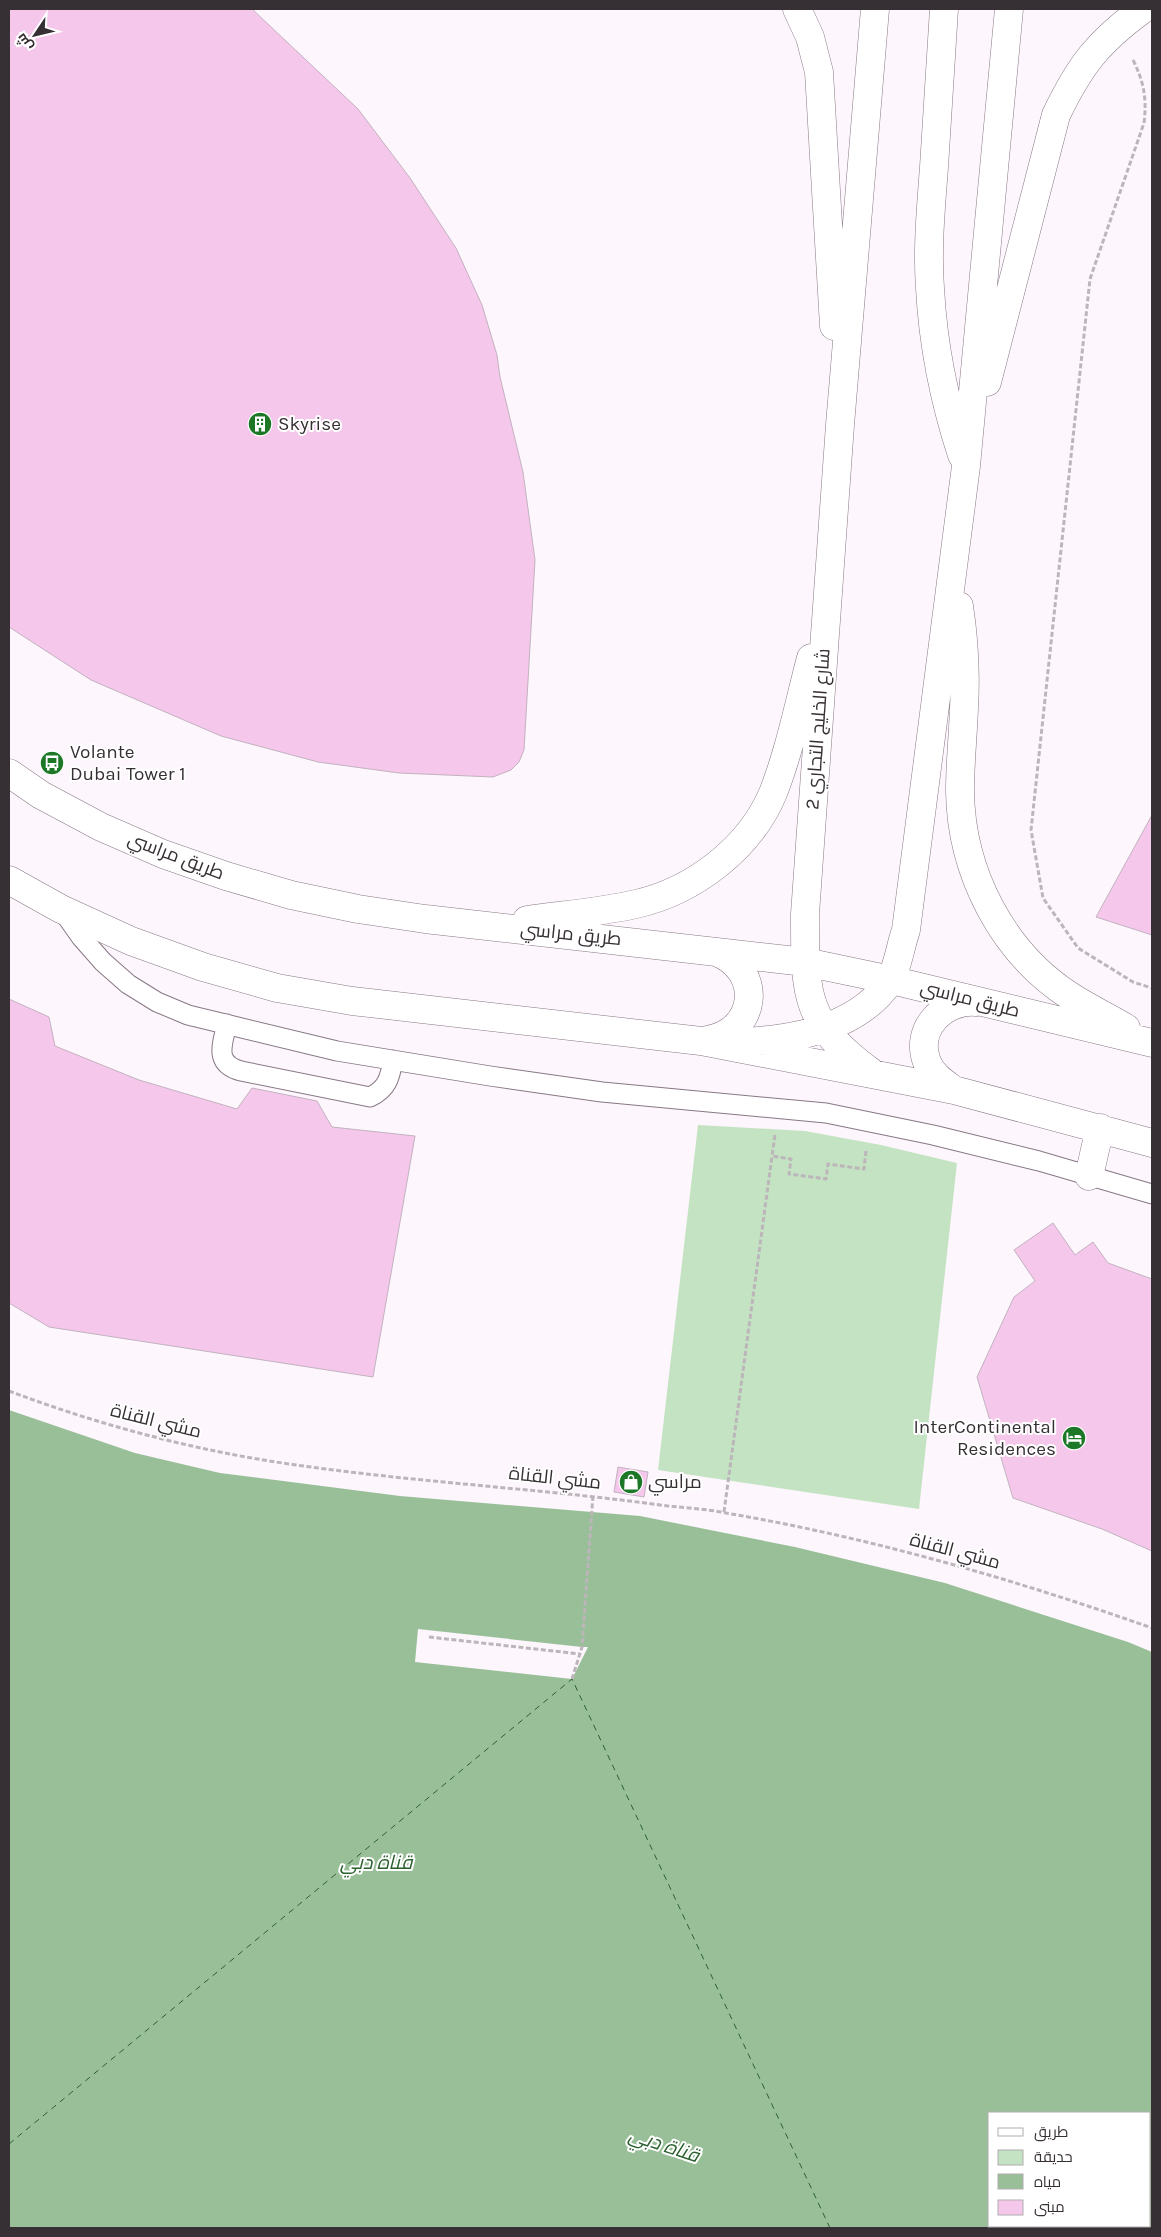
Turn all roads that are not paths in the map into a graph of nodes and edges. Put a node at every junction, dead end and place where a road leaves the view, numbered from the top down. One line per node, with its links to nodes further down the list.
1 (797, 9): 6 (street)
2 (875, 9): 6 (street)
3 (944, 9): 7 (street)
4 (1009, 9): 7 (street)
5 (1143, 9): 7 (street)
6 (840, 426): 9 (street, شارع الخليج التجاري 2)
7 (966, 466): 8 (street)
8 (952, 565): 16 (street); 21 (street)
9 (828, 594): 13 (street); 15 (street, شارع الخليج التجاري 2)
10 (9, 774): 13 (street, طريق مراسي)
11 (9, 880): 12 (street)
12 (61, 909): 18 (lane); 20 (street)
13 (492, 925): 14 (street, طريق مراسي)
14 (712, 950): 15 (street, طريق مراسي); 20 (street)
15 (805, 962): 16 (street, طريق مراسي); 19 (street, شارع الخليج التجاري 2)
16 (890, 980): 17 (street, طريق مراسي); 19 (street)
17 (984, 1002): 21 (street, طريق مراسي); 24 (street)
18 (227, 1024): 22 (lane); 22 (lane)
19 (824, 1029): 20 (street); 23 (street, شارع الخليج التجاري 2)
20 (701, 1041): 23 (street)
21 (1152, 1043)
22 (393, 1060): 27 (lane)
23 (876, 1076): 24 (street)
24 (954, 1090): 25 (street)
25 (1100, 1128): 26 (street); 27 (street)
26 (1152, 1143)
27 (1089, 1176): 28 (lane)
28 (1152, 1194)

